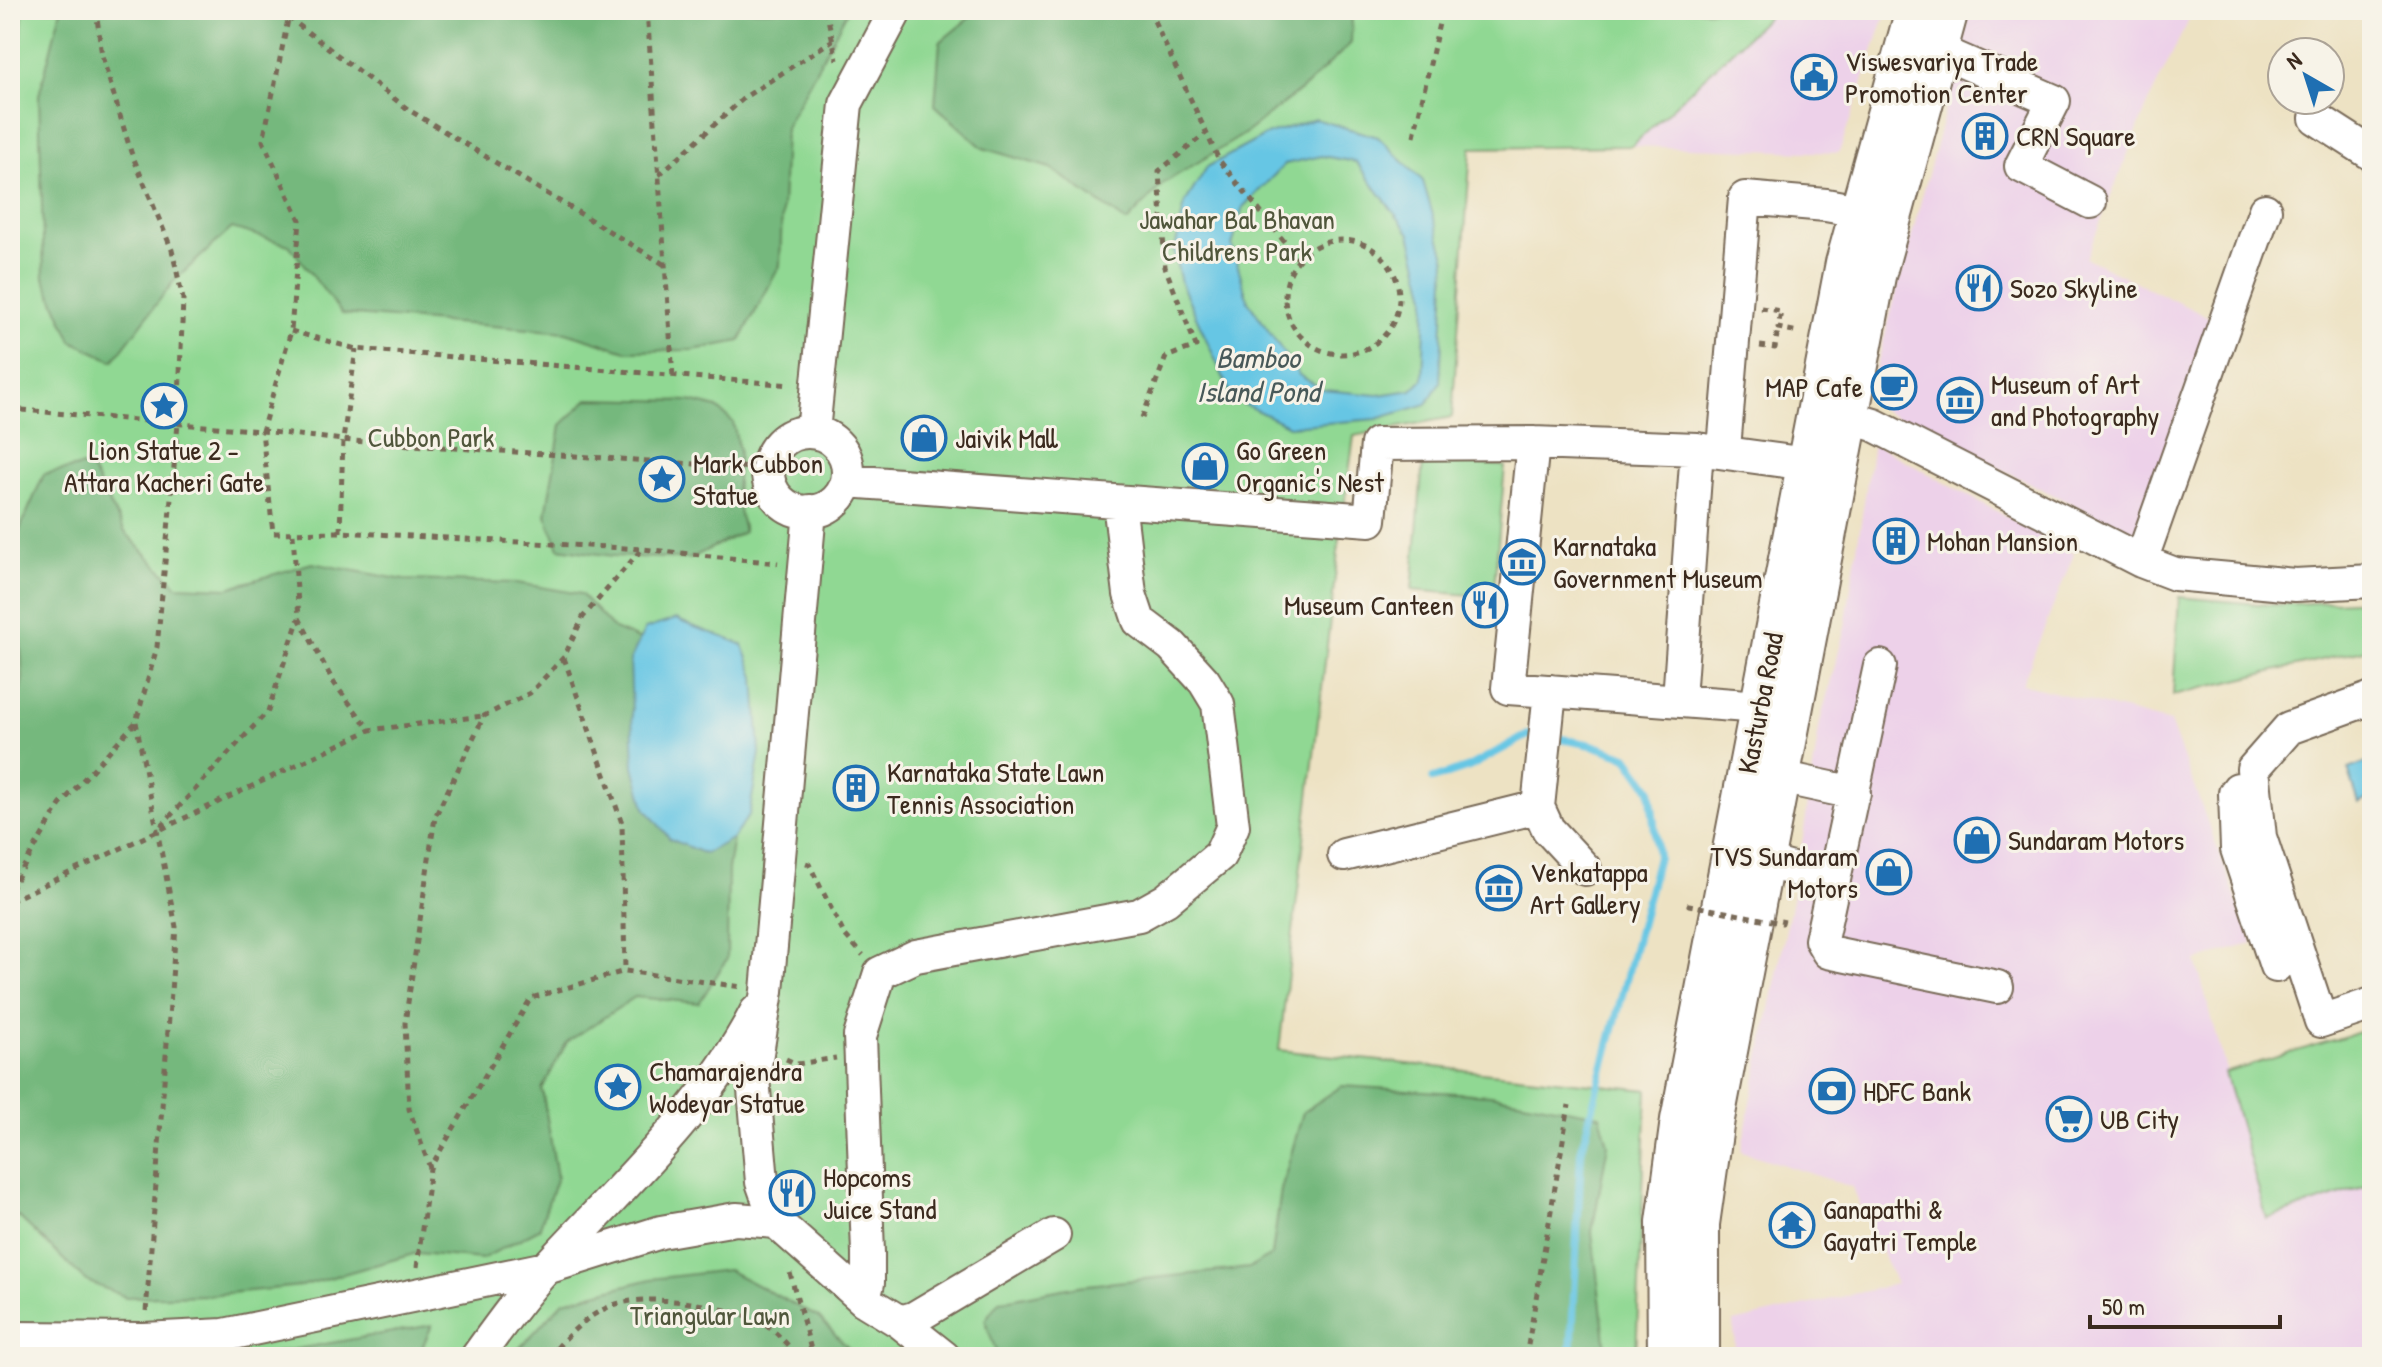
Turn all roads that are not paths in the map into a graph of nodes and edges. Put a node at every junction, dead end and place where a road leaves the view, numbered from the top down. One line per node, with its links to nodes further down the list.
1 (896, 10): 11 (street)
2 (1916, 10): 9 (main road, Kasturba Road)
3 (1948, 10): 4 (main road, Kasturba Road)
4 (1937, 50): 7 (street); 10 (main road, Kasturba Road)
5 (2316, 118): 6 (street)
6 (2372, 154)
7 (2090, 202)
8 (2265, 210): 18 (street)
9 (1859, 211): 13 (street); 14 (main road, Kasturba Road)
10 (1847, 417): 18 (street); 26 (main road, Kasturba Road)
11 (813, 432): 15 (street); 17 (street)
12 (1533, 443): 13 (street); 16 (street); 24 (street)
13 (1709, 451): 14 (street); 22 (street)
14 (1807, 464): 23 (main road, Kasturba Road)
15 (847, 481): 16 (street); 17 (street)
16 (1119, 502): 40 (street)
17 (810, 511): 35 (street)
18 (2141, 561): 19 (street)
19 (2372, 581)
20 (1880, 666): 27 (street)
21 (2372, 698): 25 (street)
22 (1679, 699): 23 (street); 24 (street)
23 (1760, 707): 45 (main road, Kasturba Road)
24 (1547, 720): 28 (street)
25 (2253, 769): 33 (street); 36 (street)
26 (1780, 777): 27 (street); 30 (main road, Kasturba Road)
27 (1854, 793): 32 (street)
28 (1538, 807): 29 (street); 31 (street)
29 (1344, 855)
30 (1764, 861): 32 (street); 46 (main road, Kasturba Road)
31 (1585, 869)
32 (1834, 881): 34 (street)
33 (2276, 966)
34 (1997, 987)
35 (767, 991): 37 (street); 39 (street)
36 (2372, 1004)
37 (776, 1222): 39 (street); 40 (street)
38 (1054, 1235): 41 (street)
39 (546, 1268): 42 (street); 43 (street)
40 (864, 1300): 41 (street)
41 (900, 1322): 44 (street)
42 (10, 1338)
43 (477, 1357)
44 (944, 1357)
45 (1668, 1357)
46 (1699, 1357)

